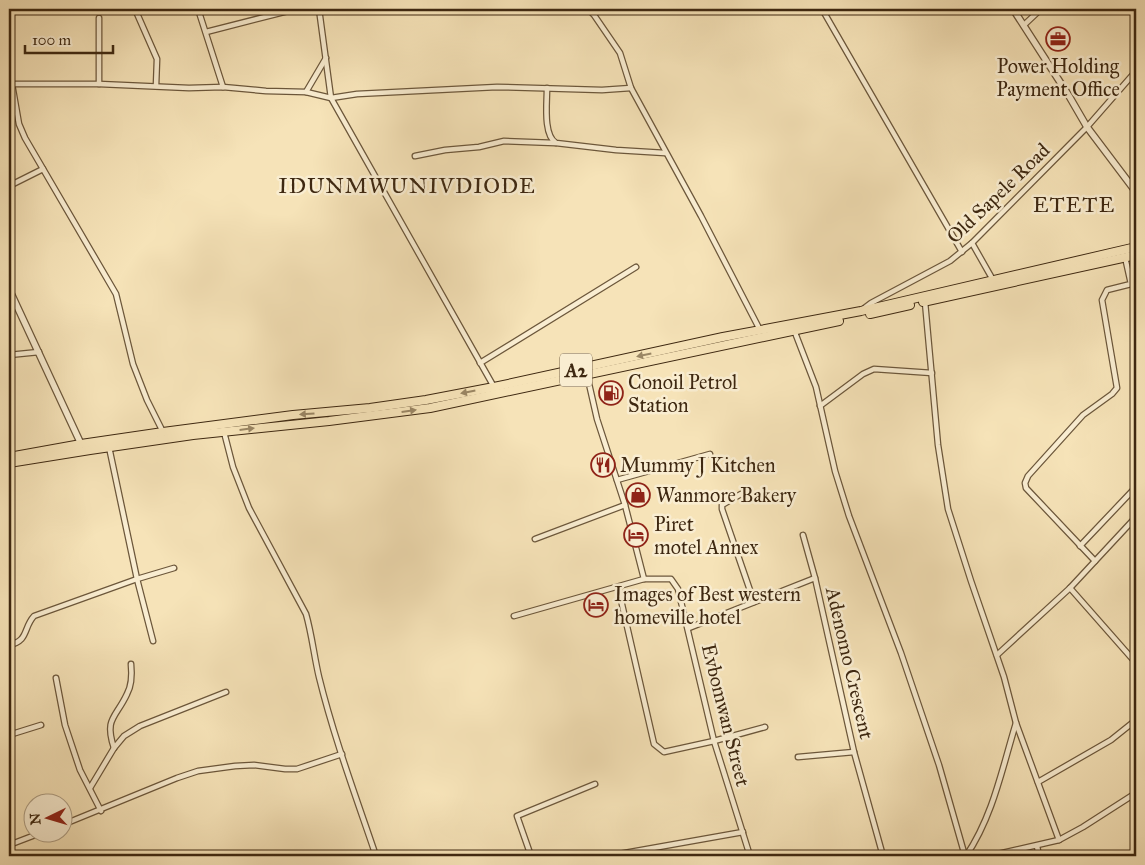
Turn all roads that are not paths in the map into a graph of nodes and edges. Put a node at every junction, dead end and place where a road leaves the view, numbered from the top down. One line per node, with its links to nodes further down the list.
1 (135, 9): 16 (street)
2 (198, 9): 11 (street)
3 (295, 9): 11 (street)
4 (320, 9): 12 (street)
5 (588, 9): 19 (street)
6 (822, 9): 31 (street)
7 (1012, 9): 10 (street)
8 (1041, 9): 10 (street)
9 (98, 18): 15 (street)
10 (1024, 25): 22 (street)
11 (206, 32): 17 (street)
12 (326, 56): 20 (street); 21 (street)
13 (1136, 71): 22 (street, Old Sapele Road)
14 (10, 84): 15 (street); 26 (street)
15 (99, 84): 16 (street)
16 (156, 86): 17 (street)
17 (223, 87): 20 (street)
18 (547, 88): 19 (street); 21 (street); 23 (street)
19 (631, 88): 24 (street)
20 (306, 92): 21 (street)
21 (331, 98): 44 (street)
22 (1087, 127): 28 (street); 29 (street, Old Sapele Road)
23 (556, 143): 24 (street); 25 (street)
24 (665, 153): 41 (street)
25 (415, 156)
26 (43, 170): 27 (street); 51 (street)
27 (9, 186)
28 (1136, 192)
29 (972, 243): 31 (street, Old Sapele Road); 35 (street)
30 (1136, 248): 35 (highway, A2)
31 (962, 252): 39 (street, Old Sapele Road)
32 (1136, 255): 33 (highway, A2)
33 (1125, 257): 36 (street); 38 (highway, A2)
34 (636, 267): 44 (street)
35 (994, 281): 39 (highway, A2)
36 (1134, 283): 65 (street)
37 (9, 289): 42 (street)
38 (925, 302): 40 (highway, A2); 45 (street)
39 (861, 311): 41 (highway, A2)
40 (794, 330): 46 (highway, A2); 48 (street)
41 (761, 331): 47 (highway, A2, one-way to 47)
42 (39, 352): 43 (street); 53 (street)
43 (9, 355)
44 (480, 363): 47 (street)
45 (932, 373): 48 (street); 78 (street)
46 (587, 375): 50 (highway, A2, one-way to 46); 58 (street)
47 (494, 387): 49 (highway, A2, one-way to 49)
48 (820, 406): 110 (street)
49 (328, 412): 50 (highway); 51 (highway, A2, one-way to 51)
50 (329, 421): 52 (highway, A2, one-way to 50)
51 (163, 432): 53 (highway, A2)
52 (224, 432): 54 (highway, A2); 91 (street)
53 (81, 444): 56 (highway, A2)
54 (109, 447): 57 (highway, A2); 69 (street)
55 (710, 454): 58 (street)
56 (9, 457)
57 (9, 464)
58 (617, 480): 61 (street)
59 (1136, 487): 65 (street)
60 (741, 494): 73 (street)
61 (625, 505): 64 (street); 70 (street)
62 (1136, 517): 66 (street)
63 (803, 535): 68 (street)
64 (535, 539)
65 (1080, 546): 66 (street)
66 (1095, 561): 72 (street)
67 (174, 568): 69 (street)
68 (815, 578): 73 (street, Adenomo Crescent); 90 (street, Adenomo Crescent)
69 (136, 579): 76 (street); 77 (street)
70 (644, 580): 71 (street, Evbomwan Street); 75 (street, Evbomwan Street)
71 (618, 587): 74 (street, Evbomwan Street); 88 (street)
72 (1070, 588): 78 (street); 79 (street)
73 (754, 602): 75 (street, Adenomo Crescent)
74 (514, 616)
75 (689, 628): 88 (street, Evbomwan Street)
76 (153, 641)
77 (9, 645)
78 (996, 655): 84 (street)
79 (1136, 663)
80 (131, 664): 89 (street)
81 (56, 678): 95 (street)
82 (226, 692): 89 (street)
83 (1136, 720): 93 (street)
84 (1016, 723): 93 (street); 110 (street)
85 (41, 725): 87 (street)
86 (765, 727): 88 (street)
87 (9, 735)
88 (714, 741): 99 (street, Evbomwan Street)
89 (114, 748): 95 (street)
90 (854, 752): 92 (street); 109 (street, Adenomo Crescent)
91 (342, 754): 97 (street); 106 (street)
92 (798, 756)
93 (1038, 782): 101 (street)
94 (595, 784): 107 (street)
95 (90, 788): 97 (street)
96 (1136, 794): 101 (street)
97 (101, 811): 98 (street)
98 (72, 821)
99 (743, 832): 104 (street); 108 (street, Evbomwan Street)
100 (22, 840): 102 (street)
101 (1059, 840): 103 (street)
102 (9, 845)
103 (1037, 846): 105 (street); 112 (street)
104 (619, 854)
105 (1012, 854): 111 (street)
106 (376, 856)
107 (531, 856)
108 (750, 856)
109 (883, 856)
110 (966, 856)
111 (989, 856)
112 (1039, 856)

